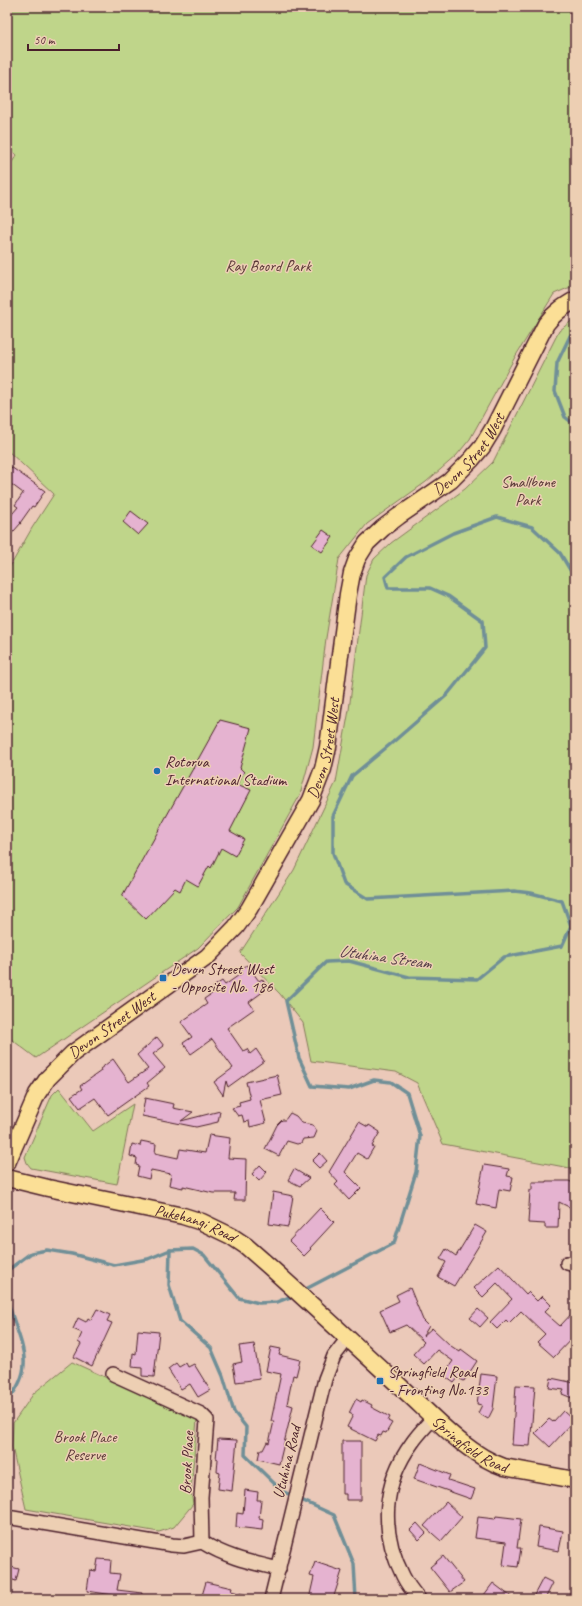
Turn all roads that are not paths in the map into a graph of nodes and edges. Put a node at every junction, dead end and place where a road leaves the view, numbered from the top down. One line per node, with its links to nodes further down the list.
1 (575, 300): 2 (main road, Devon Street West)
2 (7, 1163)
3 (7, 1178): 4 (main road, Pukehangi Road)
4 (348, 1338): 6 (main road, Springfield Road); 10 (street, Utuhina Road)
5 (113, 1374): 9 (street, Brook Place)
6 (434, 1417): 7 (main road, Springfield Road); 12 (street)
7 (575, 1480)
8 (7, 1517): 9 (street)
9 (202, 1542): 10 (street)
10 (279, 1569): 11 (street, Utuhina Road)
11 (271, 1599)
12 (419, 1599)

